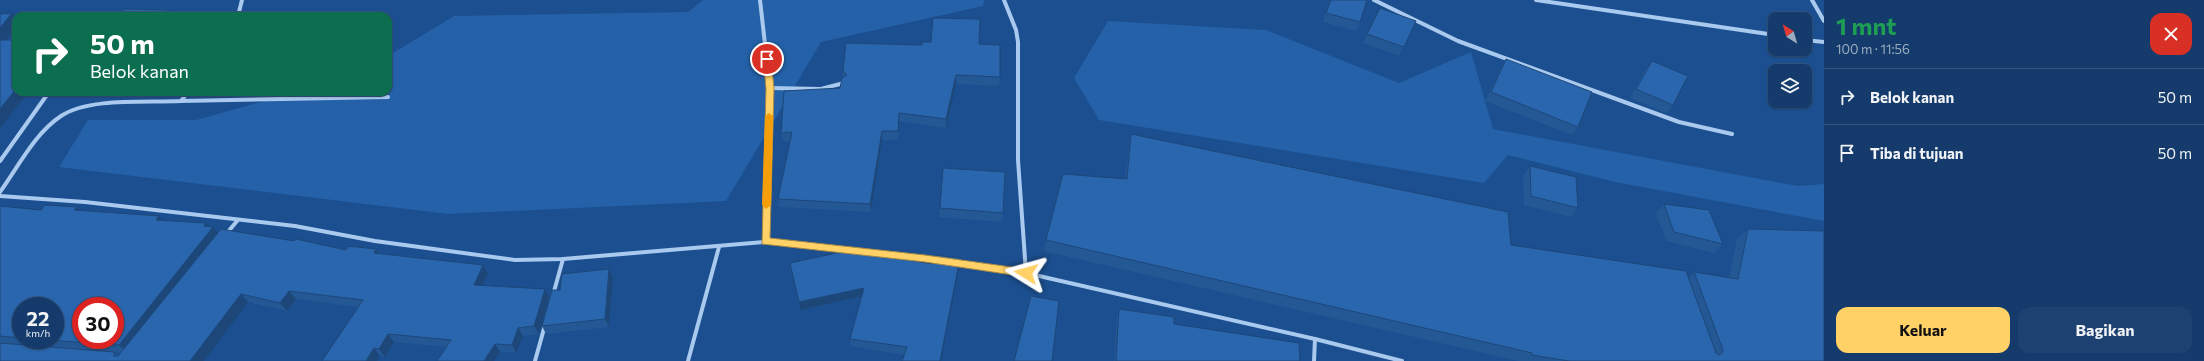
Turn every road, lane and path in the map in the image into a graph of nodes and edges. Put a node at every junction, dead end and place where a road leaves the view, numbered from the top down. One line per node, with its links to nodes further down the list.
1 (242, 0): 7 (street)
2 (760, 0): 13 (street)
3 (1004, 0): 27 (street)
4 (1374, 0): 18 (street)
5 (1536, 0): 9 (street)
6 (1812, 0): 8 (street)
7 (239, 12)
8 (1824, 21)
9 (1768, 34)
10 (1812, 41): 11 (street)
11 (1824, 42)
12 (844, 83): 13 (street)
13 (770, 88): 24 (street)
14 (46, 96): 19 (street)
15 (185, 96): 17 (street)
16 (388, 97): 17 (street)
17 (181, 101): 20 (street)
18 (1732, 134)
19 (0, 161)
20 (0, 192)
21 (0, 196): 22 (street)
22 (237, 221): 23 (street); 26 (street)
23 (222, 240)
24 (765, 242): 25 (street); 27 (street)
25 (719, 247): 26 (street); 32 (street)
26 (563, 259): 28 (street)
27 (1026, 273): 30 (street)
28 (551, 303)
29 (547, 317): 31 (street)
30 (1315, 339): 33 (street); 34 (street)
31 (535, 361)
32 (688, 361)
33 (1314, 361)
34 (1402, 361)

